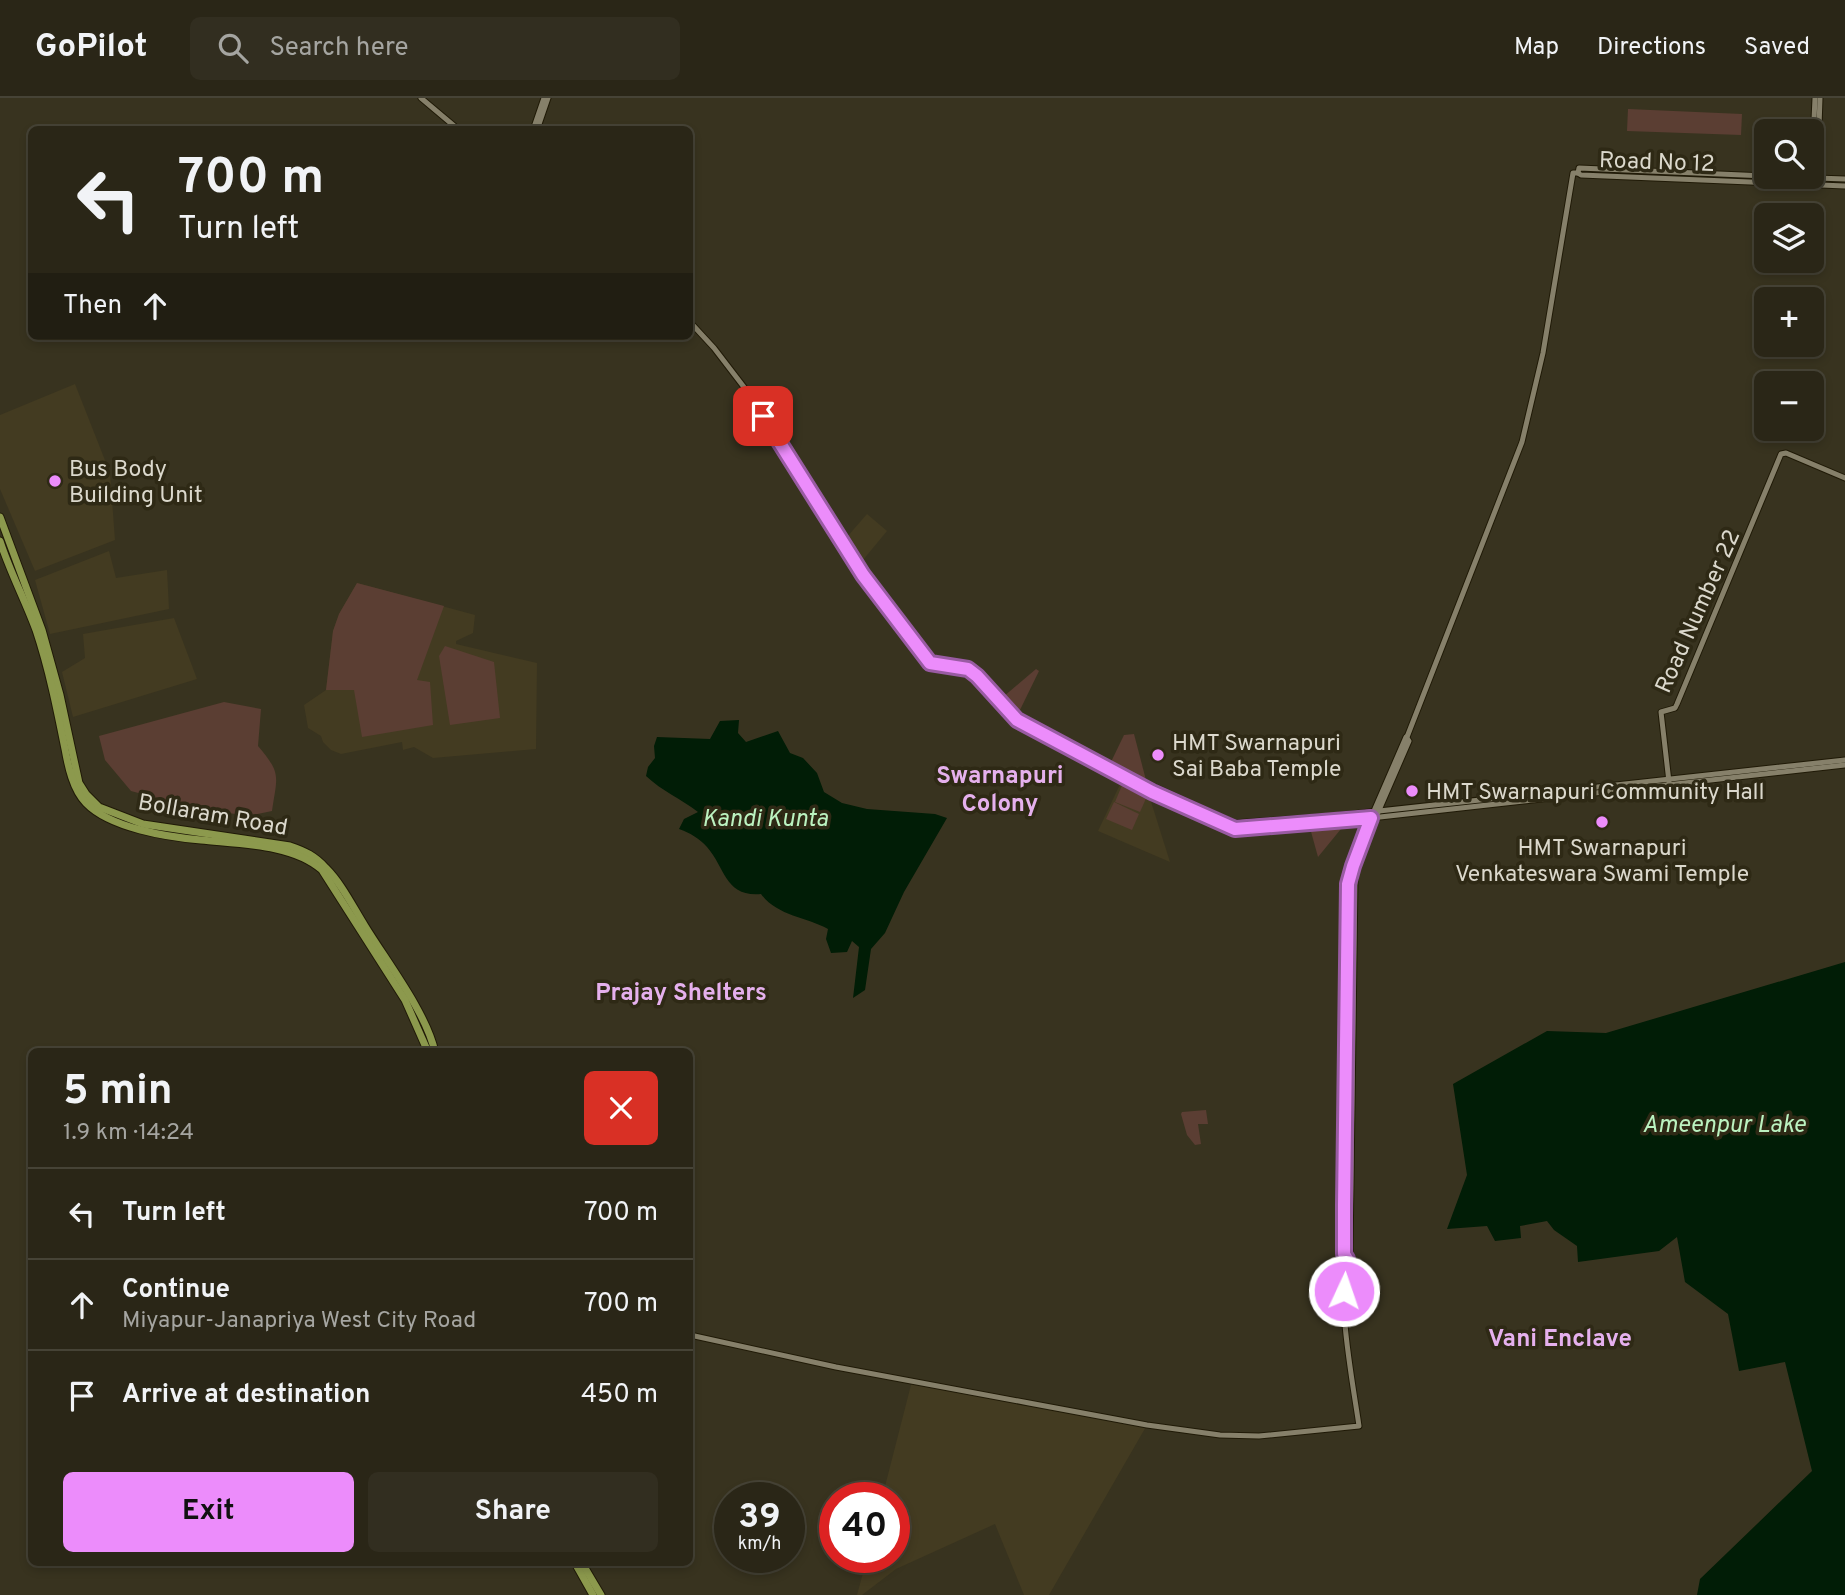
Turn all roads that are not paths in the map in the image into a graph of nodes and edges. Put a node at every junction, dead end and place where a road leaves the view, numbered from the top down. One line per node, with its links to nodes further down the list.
1 (421, 98): 5 (street)
2 (546, 98): 6 (street)
3 (1818, 98): 4 (street)
4 (1817, 119)
5 (454, 126)
6 (536, 126)
7 (1578, 173): 8 (street, Road No 12); 9 (street, Road No 12); 20 (street)
8 (1754, 175)
9 (1754, 179)
10 (1845, 179): 11 (street, Road No 12)
11 (1824, 180)
12 (1824, 183): 13 (street, Road No 12)
13 (1845, 186)
14 (693, 325): 20 (street)
15 (1845, 478): 19 (street, Road Number 22)
16 (0, 517): 21 (main road, Bollaram Road)
17 (0, 544): 21 (main road, Bollaram Road)
18 (1845, 762): 19 (street)
19 (1669, 782): 20 (street)
20 (1375, 815): 24 (street)
21 (378, 953): 22 (main road, Bollaram Road); 23 (main road, Bollaram Road)
22 (426, 1048)
23 (433, 1048)
24 (693, 1336)
25 (577, 1566): 27 (main road)
26 (584, 1566): 28 (main road)
27 (593, 1595)
28 (601, 1595)

